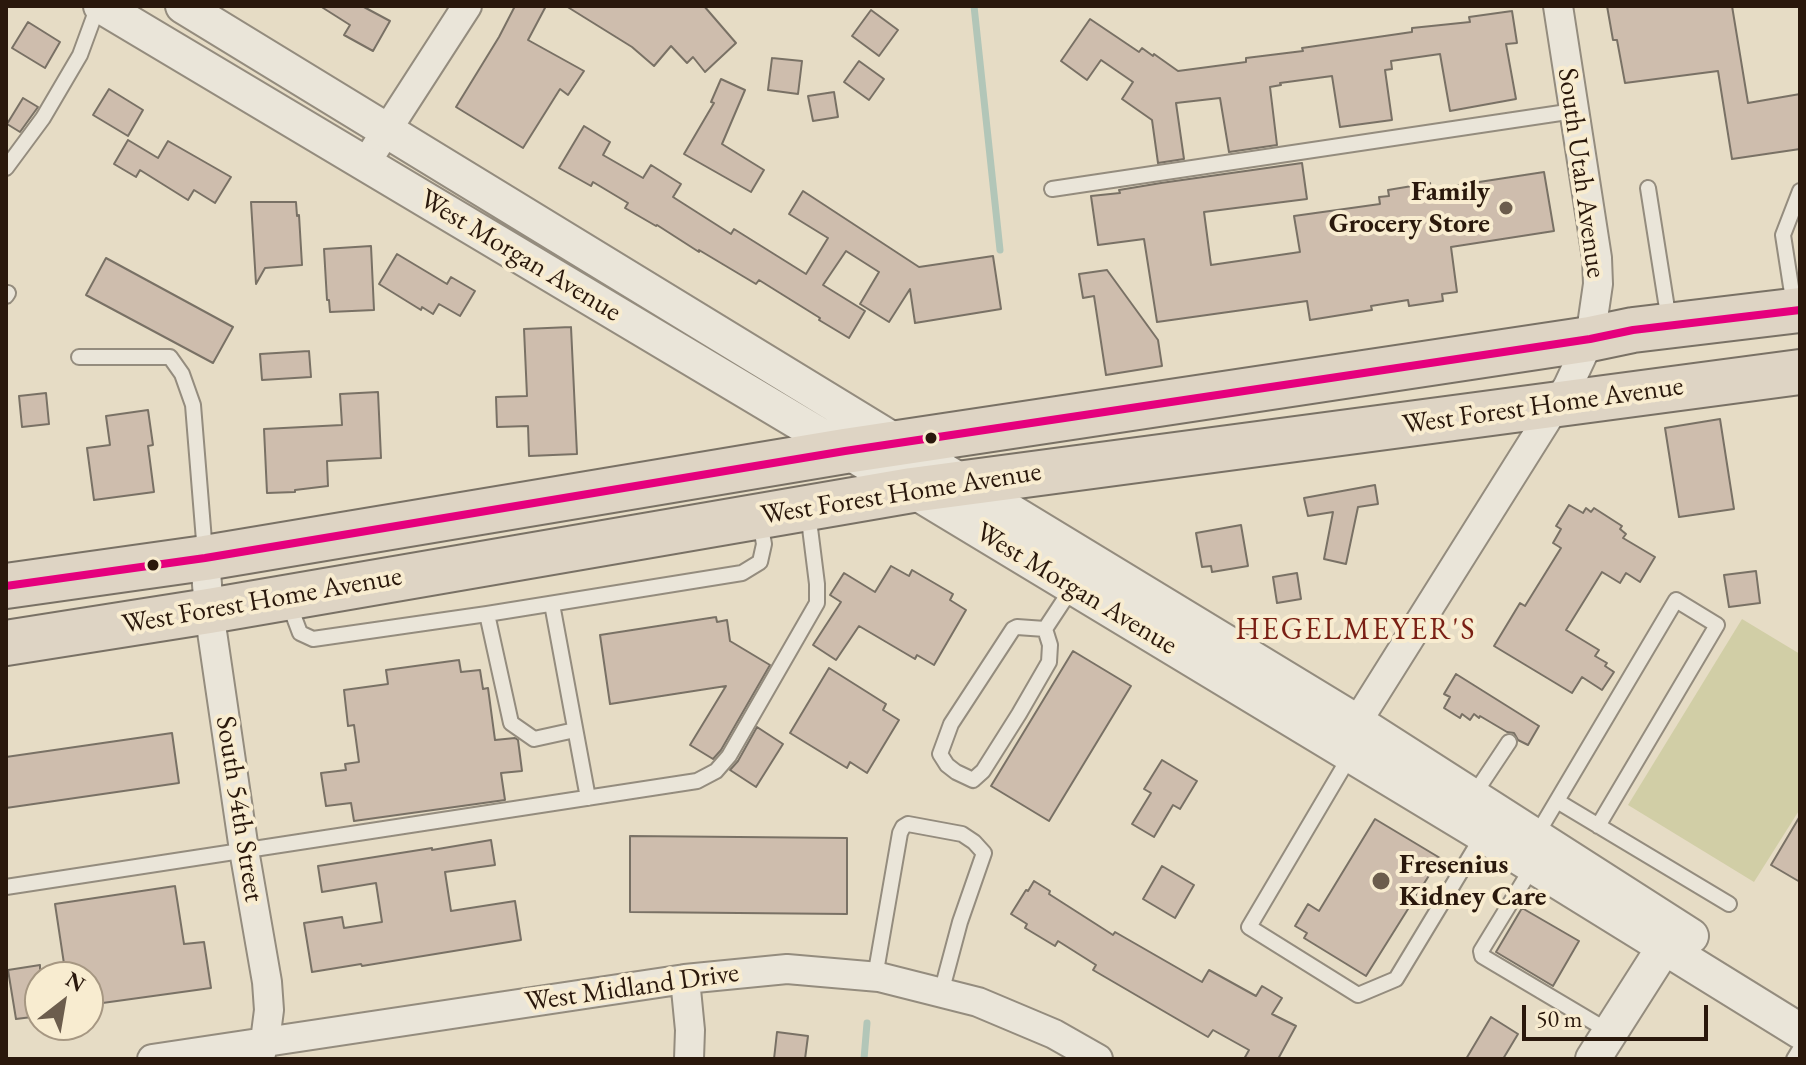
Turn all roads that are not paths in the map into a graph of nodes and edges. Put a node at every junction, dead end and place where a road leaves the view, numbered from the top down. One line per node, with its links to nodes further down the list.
1 (99, 6): 7 (street, West Morgan Avenue); 8 (lane)
2 (183, 6): 6 (street, West Morgan Avenue)
3 (467, 6): 6 (street)
4 (1558, 6): 5 (street, South Utah Avenue)
5 (1574, 111): 10 (lane); 14 (street, South Utah Avenue)
6 (387, 130): 7 (street); 18 (street, West Morgan Avenue)
7 (365, 164): 19 (street, West Morgan Avenue)
8 (6, 168)
9 (1648, 188): 13 (lane)
10 (1052, 189)
11 (1800, 191): 12 (lane)
12 (1798, 310): 13 (main road, West Forest Home Avenue)
13 (1669, 326): 14 (main road, West Forest Home Avenue)
14 (1590, 339): 17 (street, South Utah Avenue); 18 (main road, West Forest Home Avenue)
15 (79, 357): 24 (lane)
16 (1800, 372): 17 (main road, West Forest Home Avenue)
17 (1555, 405): 20 (main road, West Forest Home Avenue); 33 (street, South Utah Avenue)
18 (898, 443): 19 (main road, West Forest Home Avenue); 20 (street, West Morgan Avenue)
19 (845, 451): 21 (street, West Morgan Avenue); 24 (main road, West Forest Home Avenue)
20 (964, 483): 21 (main road, West Forest Home Avenue); 33 (street, West Morgan Avenue)
21 (912, 490): 22 (main road, West Forest Home Avenue); 26 (street, West Morgan Avenue)
22 (808, 508): 23 (main road, West Forest Home Avenue); 38 (lane)
23 (759, 516): 27 (main road, West Forest Home Avenue); 28 (lane)
24 (205, 558): 25 (main road, West Forest Home Avenue); 29 (street, South 54th Street)
25 (6, 586)
26 (1073, 588): 31 (lane); 36 (street, West Morgan Avenue)
27 (287, 597): 29 (main road, West Forest Home Avenue); 30 (lane)
28 (552, 604): 30 (lane); 34 (lane)
29 (209, 611): 32 (main road, West Forest Home Avenue); 42 (street, South 54th Street)
30 (487, 614): 34 (lane)
31 (1045, 629): 31 (lane)
32 (6, 643)
33 (1357, 722): 36 (street); 37 (street, West Morgan Avenue)
34 (575, 730): 38 (lane)
35 (1509, 742): 37 (lane)
36 (1350, 755): 41 (street, West Morgan Avenue); 41 (lane)
37 (1473, 796): 43 (street, West Morgan Avenue)
38 (588, 798): 42 (lane)
39 (1557, 801): 40 (lane); 40 (lane); 43 (lane)
40 (1598, 826): 45 (lane)
41 (1483, 835): 43 (street, West Morgan Avenue)
42 (244, 850): 44 (lane); 54 (street, South 54th Street)
43 (1534, 851): 46 (street, West Morgan Avenue); 52 (lane)
44 (6, 887)
45 (1729, 904)
46 (1671, 937): 50 (street, West Morgan Avenue); 51 (street, West Morgan Avenue); 52 (street)
47 (875, 977): 48 (street, West Midland Drive); 49 (street, West Midland Drive); 49 (lane)
48 (685, 979): 54 (street, West Midland Drive); 56 (street)
49 (941, 993): 57 (street, West Midland Drive)
50 (1800, 1006)
51 (1800, 1031)
52 (1602, 1046)
53 (1800, 1049): 58 (lane)
54 (262, 1050): 55 (street, West Midland Drive)
55 (152, 1059)
56 (689, 1059)
57 (1098, 1059)
58 (1794, 1059)

